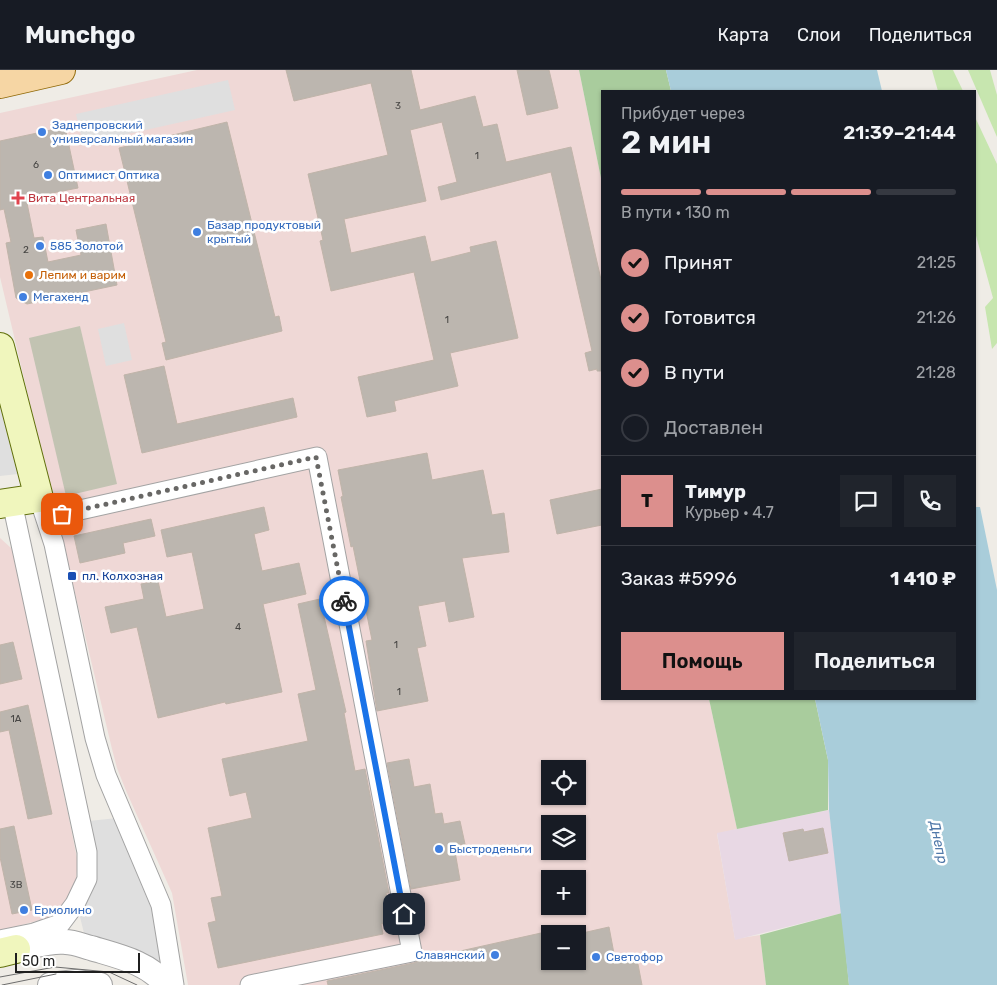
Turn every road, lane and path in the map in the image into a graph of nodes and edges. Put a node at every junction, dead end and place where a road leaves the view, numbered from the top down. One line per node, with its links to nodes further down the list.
1 (61, 70): 2 (main road)
2 (0, 84)
3 (0, 347): 4 (main road)
4 (39, 498): 5 (main road); 11 (street); 12 (street)
5 (6, 503): 6 (street)
6 (62, 933): 7 (street); 10 (street)
7 (5, 947)
8 (50, 985): 9 (street)
9 (100, 985)
10 (166, 985)
11 (174, 985)
12 (250, 985)

